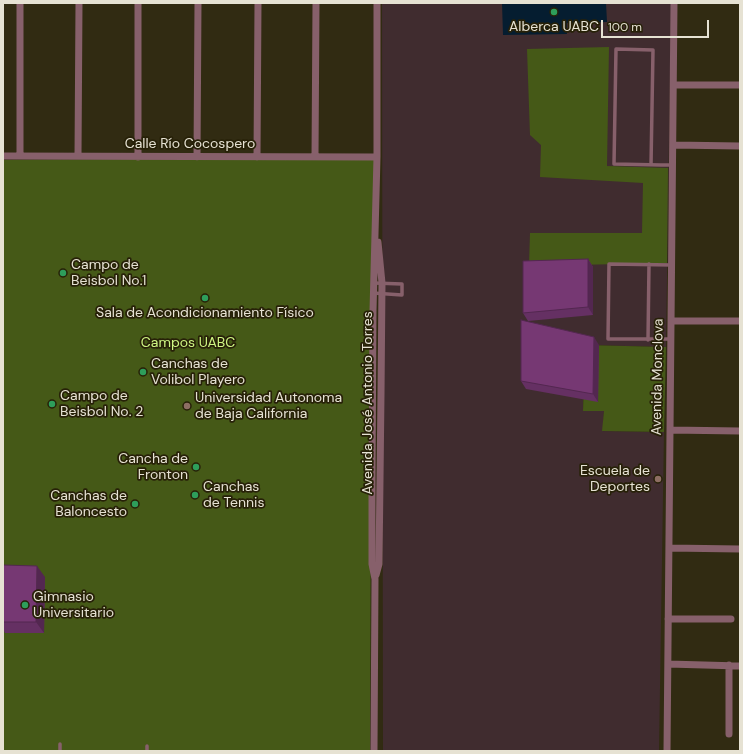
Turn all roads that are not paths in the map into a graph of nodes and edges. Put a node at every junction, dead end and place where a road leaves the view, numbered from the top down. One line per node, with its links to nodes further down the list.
1 (20, 3): 14 (street)
2 (78, 3): 15 (street)
3 (138, 3): 16 (street)
4 (198, 3): 17 (street)
5 (258, 3): 18 (street)
6 (316, 3): 19 (street)
7 (377, 3): 20 (street, Avenida José Antonio Torres)
8 (674, 3): 9 (street, Avenida Monclova)
9 (674, 85): 10 (street); 11 (street, Avenida Monclova)
10 (740, 85)
11 (673, 145): 12 (street); 22 (street, Avenida Monclova)
12 (740, 146)
13 (3, 156): 14 (street, Calle Río Cocospero)
14 (20, 156): 15 (street, Calle Río Cocospero)
15 (78, 156): 16 (street, Calle Río Cocospero)
16 (138, 157): 17 (street, Calle Río Cocospero)
17 (197, 157): 18 (street, Calle Río Cocospero)
18 (257, 157): 19 (street, Calle Río Cocospero)
19 (315, 157): 20 (street, Calle Río Cocospero)
20 (376, 157): 23 (street, Avenida José Antonio Torres)
21 (651, 164): 21 (lane); 22 (lane)
22 (673, 165): 25 (street, Avenida Monclova)
23 (375, 227): 26 (street, Avenida José Antonio Torres); 27 (street, Avenida José Antonio Torres)
24 (649, 264): 25 (lane); 33 (lane); 33 (lane)
25 (672, 264): 30 (street, Avenida Monclova)
26 (374, 283): 27 (lane); 28 (street, Avenida José Antonio Torres)
27 (382, 283): 29 (street, Avenida José Antonio Torres); 29 (lane)
28 (373, 293): 29 (lane); 34 (street, Avenida José Antonio Torres)
29 (382, 294): 35 (street, Avenida José Antonio Torres)
30 (671, 321): 31 (street); 32 (street, Avenida Monclova)
31 (740, 321)
32 (671, 339): 33 (lane); 36 (street, Avenida Monclova)
33 (648, 340)
34 (373, 394): 35 (street); 39 (street, Avenida José Antonio Torres)
35 (381, 394): 38 (street, Avenida José Antonio Torres)
36 (670, 430): 37 (street); 40 (street, Avenida Monclova)
37 (740, 431)
38 (380, 477): 39 (street); 42 (street, Avenida José Antonio Torres)
39 (372, 478): 42 (street, Avenida José Antonio Torres)
40 (669, 548): 41 (street); 43 (street, Avenida Monclova)
41 (740, 549)
42 (375, 579): 53 (street, Avenida José Antonio Torres)
43 (668, 619): 44 (street); 45 (street, Avenida Monclova)
44 (731, 619)
45 (668, 664): 46 (street); 54 (street, Avenida Monclova)
46 (729, 666): 47 (street); 48 (street)
47 (740, 666)
48 (729, 734)
49 (60, 744): 51 (lane)
50 (147, 746): 52 (lane)
51 (60, 751)
52 (147, 751)
53 (374, 751)
54 (667, 751)

